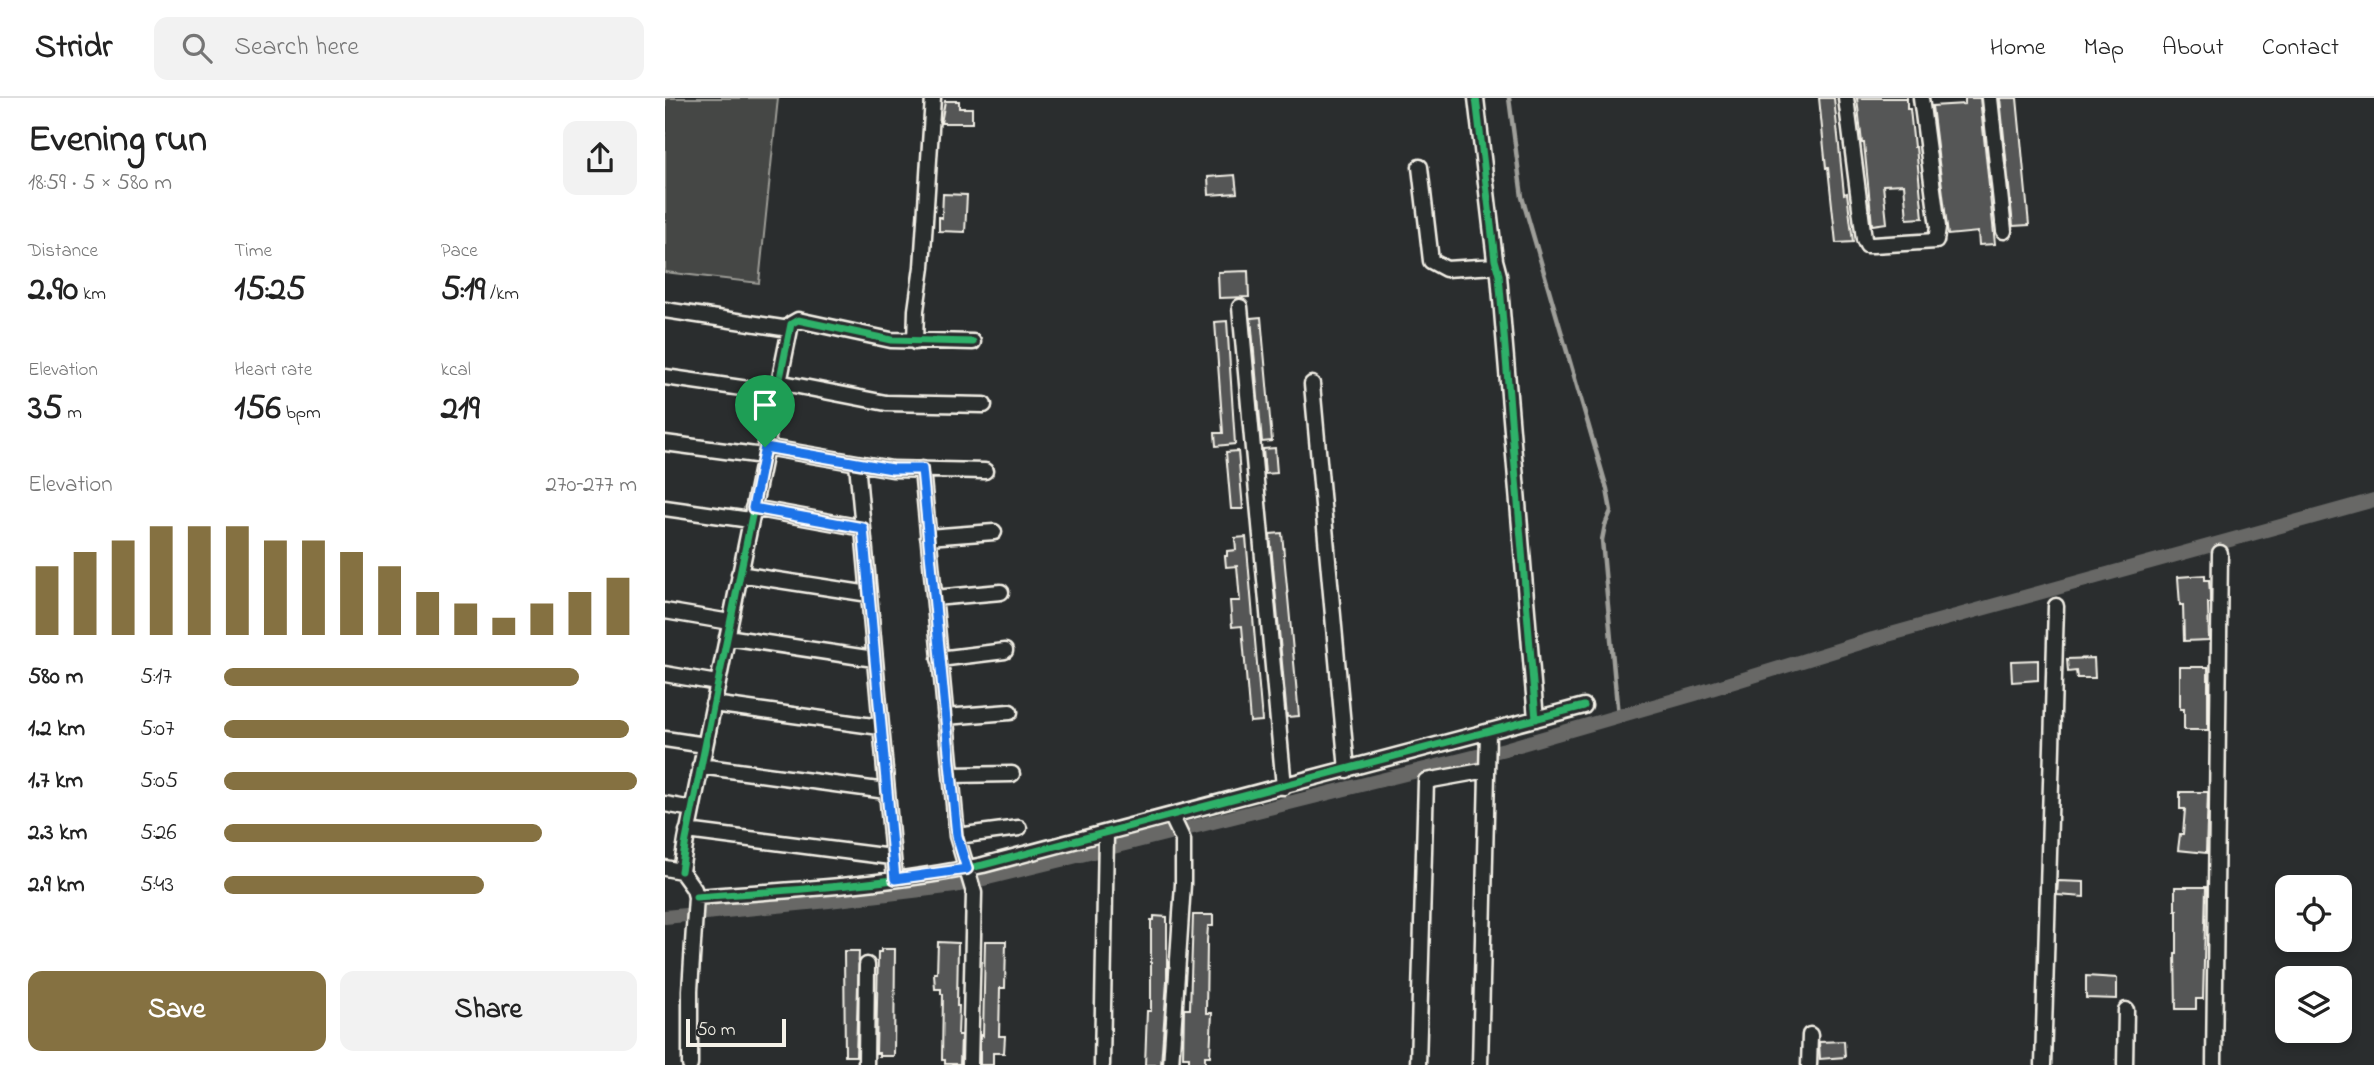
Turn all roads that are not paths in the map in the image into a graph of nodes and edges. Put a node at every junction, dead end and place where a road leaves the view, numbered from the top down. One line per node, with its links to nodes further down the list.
1 (933, 98): 13 (street)
2 (1476, 98): 8 (street)
3 (1846, 98): 4 (street)
4 (1921, 98)
5 (1990, 98): 7 (street)
6 (1420, 167): 8 (street)
7 (2004, 231)
8 (1496, 266): 46 (street)
9 (1240, 307): 56 (street)
10 (665, 310): 11 (street)
11 (789, 329): 13 (street); 16 (street)
12 (973, 341): 13 (street)
13 (915, 342)
14 (665, 377): 16 (street)
15 (1312, 384): 53 (street)
16 (777, 387): 17 (street); 19 (street)
17 (983, 405)
18 (665, 443): 19 (street)
19 (764, 451): 20 (street); 24 (street)
20 (857, 463): 21 (street); 25 (street)
21 (922, 469): 22 (street); 27 (street)
22 (985, 471)
23 (665, 508): 24 (street)
24 (752, 514): 25 (street); 29 (street)
25 (863, 528): 31 (street)
26 (993, 532): 27 (street)
27 (928, 537): 32 (street)
28 (2220, 553): 84 (street)
29 (740, 574): 31 (street); 35 (street)
30 (1001, 592): 32 (street)
31 (869, 594): 38 (street)
32 (934, 598): 39 (street)
33 (2056, 607): 82 (street)
34 (665, 611): 35 (street)
35 (730, 622): 36 (street)
36 (727, 637): 38 (street); 41 (street)
37 (1005, 651): 39 (street)
38 (874, 659): 47 (street)
39 (939, 659): 45 (street)
40 (665, 674): 41 (street)
41 (717, 683): 42 (street)
42 (713, 704): 47 (street); 50 (street)
43 (1584, 706): 46 (street)
44 (1010, 712): 45 (street)
45 (945, 717): 55 (street)
46 (1537, 719): 48 (street)
47 (880, 727): 57 (street)
48 (1488, 736): 52 (street); 53 (street)
49 (665, 739): 50 (street)
50 (705, 745): 51 (street)
51 (701, 766): 57 (street); 59 (street)
52 (1487, 767): 79 (street); 80 (street)
53 (1347, 770): 56 (street)
54 (1012, 774): 55 (street)
55 (951, 775): 64 (street)
56 (1284, 787): 60 (street)
57 (886, 791): 65 (street)
58 (665, 804): 59 (street)
59 (692, 809): 62 (street)
60 (1173, 817): 63 (street); 78 (street)
61 (1019, 828): 64 (street)
62 (687, 831): 65 (street); 68 (street)
63 (1106, 835): 67 (street); 77 (street)
64 (957, 836): 67 (street)
65 (891, 857): 69 (street)
66 (665, 868): 68 (street)
67 (967, 869): 69 (street); 76 (street)
68 (681, 871): 70 (street)
69 (895, 879): 70 (street)
70 (697, 898): 74 (street)
71 (867, 965): 75 (street)
72 (2126, 1010): 83 (street)
73 (1810, 1035): 81 (street)
74 (690, 1065)
75 (866, 1065)
76 (970, 1065)
77 (1103, 1065)
78 (1171, 1065)
79 (1417, 1065)
80 (1480, 1065)
81 (1809, 1065)
82 (2043, 1065)
83 (2125, 1065)
84 (2214, 1065)

